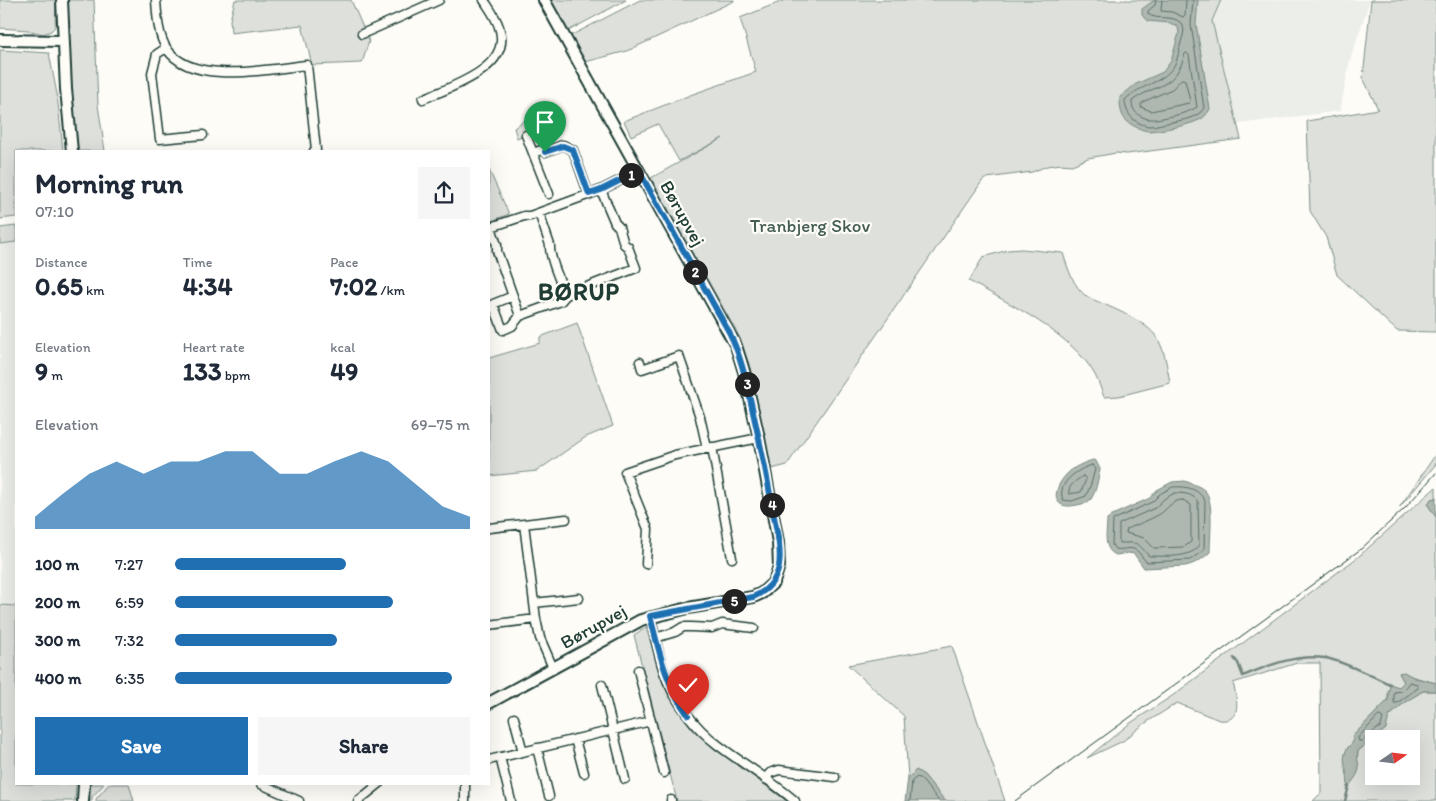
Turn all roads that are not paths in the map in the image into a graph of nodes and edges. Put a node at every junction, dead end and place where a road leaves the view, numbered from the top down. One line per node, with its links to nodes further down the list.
1 (62, 0): 8 (street)
2 (156, 0): 9 (street)
3 (437, 0): 6 (street)
4 (484, 0): 10 (street)
5 (544, 0): 16 (street, Børupvej)
6 (362, 34)
7 (0, 40): 8 (street)
8 (62, 41): 13 (street)
9 (166, 48): 12 (street); 14 (street)
10 (423, 99)
11 (526, 135): 15 (street)
12 (203, 136)
13 (72, 150)
14 (316, 150)
15 (533, 153): 18 (street); 19 (street)
16 (639, 171): 17 (street, Børupvej); 25 (street, Børupvej)
17 (601, 190): 19 (street, Børupvej); 22 (street)
18 (548, 194)
19 (589, 194): 20 (street, Børupvej)
20 (539, 213): 21 (street, Børupvej); 22 (street)
21 (513, 296): 23 (street, Børupvej); 23 (street)
22 (566, 296): 23 (street)
23 (520, 316)
24 (640, 362): 26 (street)
25 (759, 438): 26 (street); 34 (street, Børupvej)
26 (709, 448): 30 (street); 31 (street)
27 (566, 519): 28 (street)
28 (524, 524): 29 (street); 33 (street, Børupvej)
29 (490, 528)
30 (732, 558)
31 (646, 564)
32 (579, 598): 33 (street, Børupvej)
33 (534, 603): 35 (street, Børupvej)
34 (650, 616): 38 (street, Børupvej); 39 (street, Børupvej)
35 (536, 619): 36 (street, Børupvej); 39 (street, Børupvej)
36 (490, 625)
37 (754, 628): 38 (street)
38 (656, 638): 55 (street, Børupvej)
39 (554, 668): 42 (street, Børupvej)
40 (638, 670): 44 (street)
41 (602, 685): 45 (street)
42 (490, 702)
43 (514, 718): 48 (street)
44 (651, 721): 45 (street); 52 (street)
45 (613, 730): 46 (street); 54 (street)
46 (575, 739): 47 (street); 51 (street)
47 (537, 748): 48 (street); 60 (street)
48 (522, 752): 49 (street)
49 (500, 757): 50 (street); 65 (street)
50 (490, 760)
51 (584, 773)
52 (664, 773)
53 (835, 777): 55 (street)
54 (625, 779)
55 (765, 779): 66 (street, Børupvej)
56 (84, 785): 61 (street)
57 (263, 785): 62 (street)
58 (378, 785): 63 (street)
59 (465, 785): 64 (street)
60 (549, 796)
61 (83, 801)
62 (299, 801)
63 (358, 801)
64 (465, 801)
65 (510, 801)
66 (795, 801)

